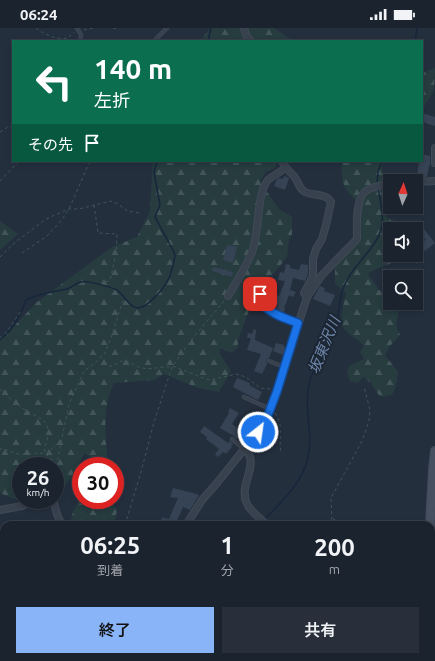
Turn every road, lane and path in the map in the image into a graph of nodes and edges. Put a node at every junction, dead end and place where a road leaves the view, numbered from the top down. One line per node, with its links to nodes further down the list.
1 (36, 28): 7 (path)
2 (94, 28): 7 (path)
3 (113, 28): 4 (path)
4 (117, 28)
5 (167, 28): 9 (lane)
6 (244, 28): 10 (street)
7 (78, 29): 8 (lane)
8 (80, 40)
9 (155, 40)
10 (250, 40)
11 (12, 126): 12 (path)
12 (0, 132)
13 (435, 148): 17 (street)
14 (19, 162): 19 (path)
15 (90, 162): 24 (path)
16 (282, 162): 18 (street)
17 (435, 163)
18 (285, 168): 30 (street); 31 (street)
19 (0, 181)
20 (435, 181): 21 (street)
21 (423, 182)
22 (383, 185): 31 (street)
23 (94, 205): 24 (path); 25 (path); 28 (path)
24 (69, 209): 26 (path); 27 (path)
25 (140, 213)
26 (22, 253)
27 (0, 257)
28 (101, 283)
29 (260, 294): 34 (lane)
30 (228, 296): 38 (path)
31 (307, 297): 34 (street)
32 (124, 300): 46 (path)
33 (21, 311): 35 (path)
34 (298, 323): 39 (street)
35 (0, 338)
36 (269, 361): 39 (lane)
37 (109, 366): 38 (path)
38 (172, 367): 42 (path); 59 (path)
39 (284, 367): 42 (street)
40 (364, 387): 57 (path)
41 (0, 389): 51 (path)
42 (277, 391): 44 (street)
43 (244, 397): 44 (lane)
44 (270, 409): 47 (street); 50 (path)
45 (232, 438): 47 (lane)
46 (62, 442): 51 (path); 53 (path)
47 (245, 449): 60 (street); 61 (street)
48 (0, 450): 51 (path)
49 (435, 451): 64 (street)
50 (281, 453)
51 (46, 454): 52 (path)
52 (51, 457)
53 (59, 457)
54 (12, 508): 56 (street)
55 (56, 509): 58 (street)
56 (0, 510)
57 (332, 518): 62 (path); 63 (path)
58 (59, 521)
59 (126, 521)
60 (189, 521)
61 (263, 521)
62 (330, 521)
63 (338, 521)
64 (430, 521)

